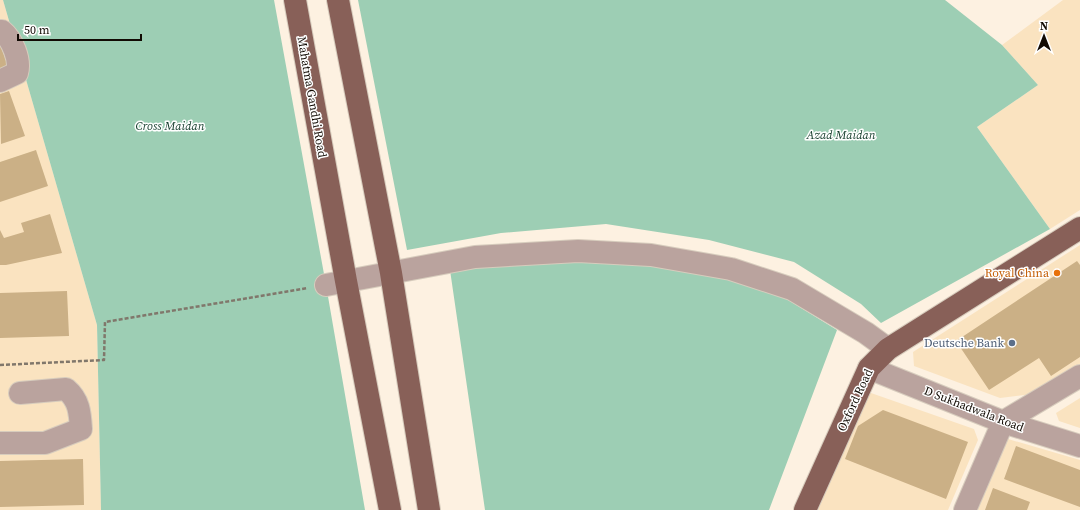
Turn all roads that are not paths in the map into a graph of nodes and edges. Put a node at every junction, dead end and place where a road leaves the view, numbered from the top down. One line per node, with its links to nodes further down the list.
1 (295, 0): 7 (main road, Mahatma Gandhi Road)
2 (338, 0): 6 (main road)
3 (0, 31): 4 (street)
4 (0, 81)
5 (1080, 228): 8 (main road, Oxford Road)
6 (391, 273): 7 (street); 8 (street); 16 (main road)
7 (336, 283): 15 (main road, Mahatma Gandhi Road)
8 (888, 349): 9 (main road, Oxford Road)
9 (869, 368): 12 (street, D Sukhadwala Road); 17 (main road, Oxford Road)
10 (1080, 376): 12 (street)
11 (20, 393): 13 (street)
12 (1003, 422): 14 (street, D Sukhadwala Road); 18 (street)
13 (0, 443)
14 (1080, 446)
15 (390, 510)
16 (429, 510)
17 (805, 510)
18 (965, 510)

